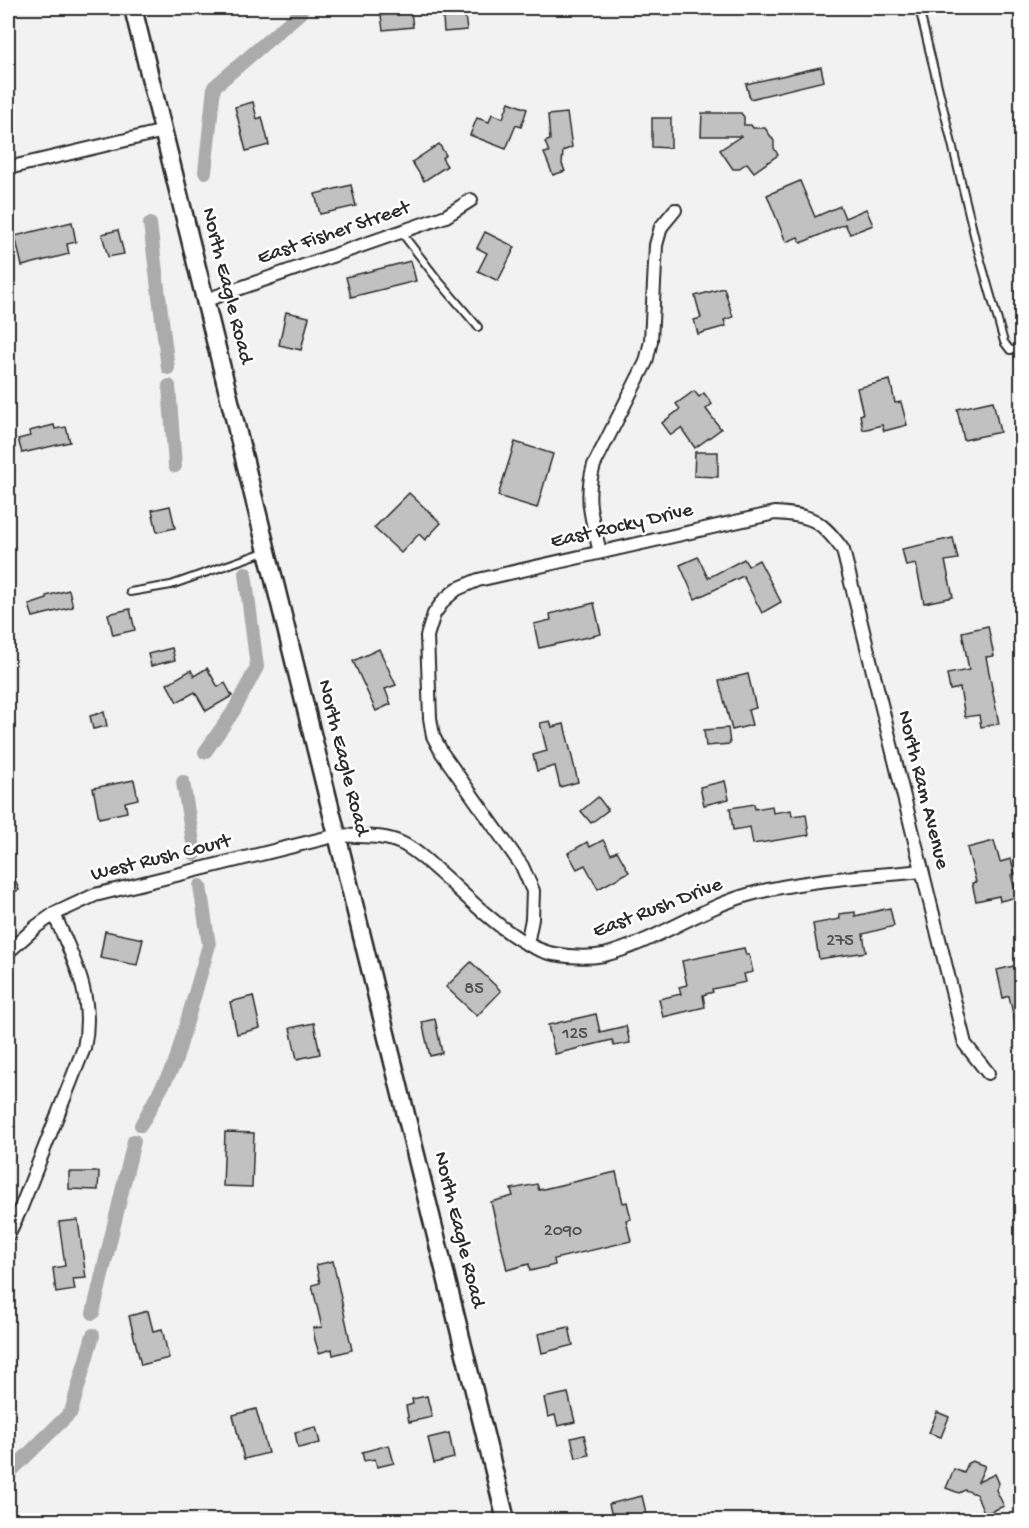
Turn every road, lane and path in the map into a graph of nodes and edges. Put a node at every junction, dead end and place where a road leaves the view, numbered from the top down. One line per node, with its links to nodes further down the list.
1 (133, 8): 3 (main road, North Eagle Road)
2 (919, 8): 10 (lane)
3 (164, 131): 4 (street); 8 (main road, North Eagle Road)
4 (8, 168)
5 (471, 200): 7 (street, East Fisher Street)
6 (675, 210): 13 (street)
7 (401, 231): 8 (street, East Fisher Street); 9 (lane)
8 (206, 300): 12 (main road, North Eagle Road)
9 (478, 327)
10 (1022, 350)
11 (814, 520): 13 (street, East Rocky Drive); 16 (street, North Ram Avenue)
12 (268, 550): 14 (lane); 15 (main road, North Eagle Road)
13 (600, 552): 18 (street, East Rocky Drive)
14 (130, 592)
15 (338, 835): 17 (street, West Rush Court); 18 (street, East Rush Drive); 22 (main road, North Eagle Road)
16 (922, 871): 18 (street, East Rush Drive); 20 (street, North Ram Avenue)
17 (54, 914): 19 (street, West Rush Court); 21 (street)
18 (527, 944)
19 (8, 952)
20 (988, 1073)
21 (8, 1234)
22 (506, 1521)

